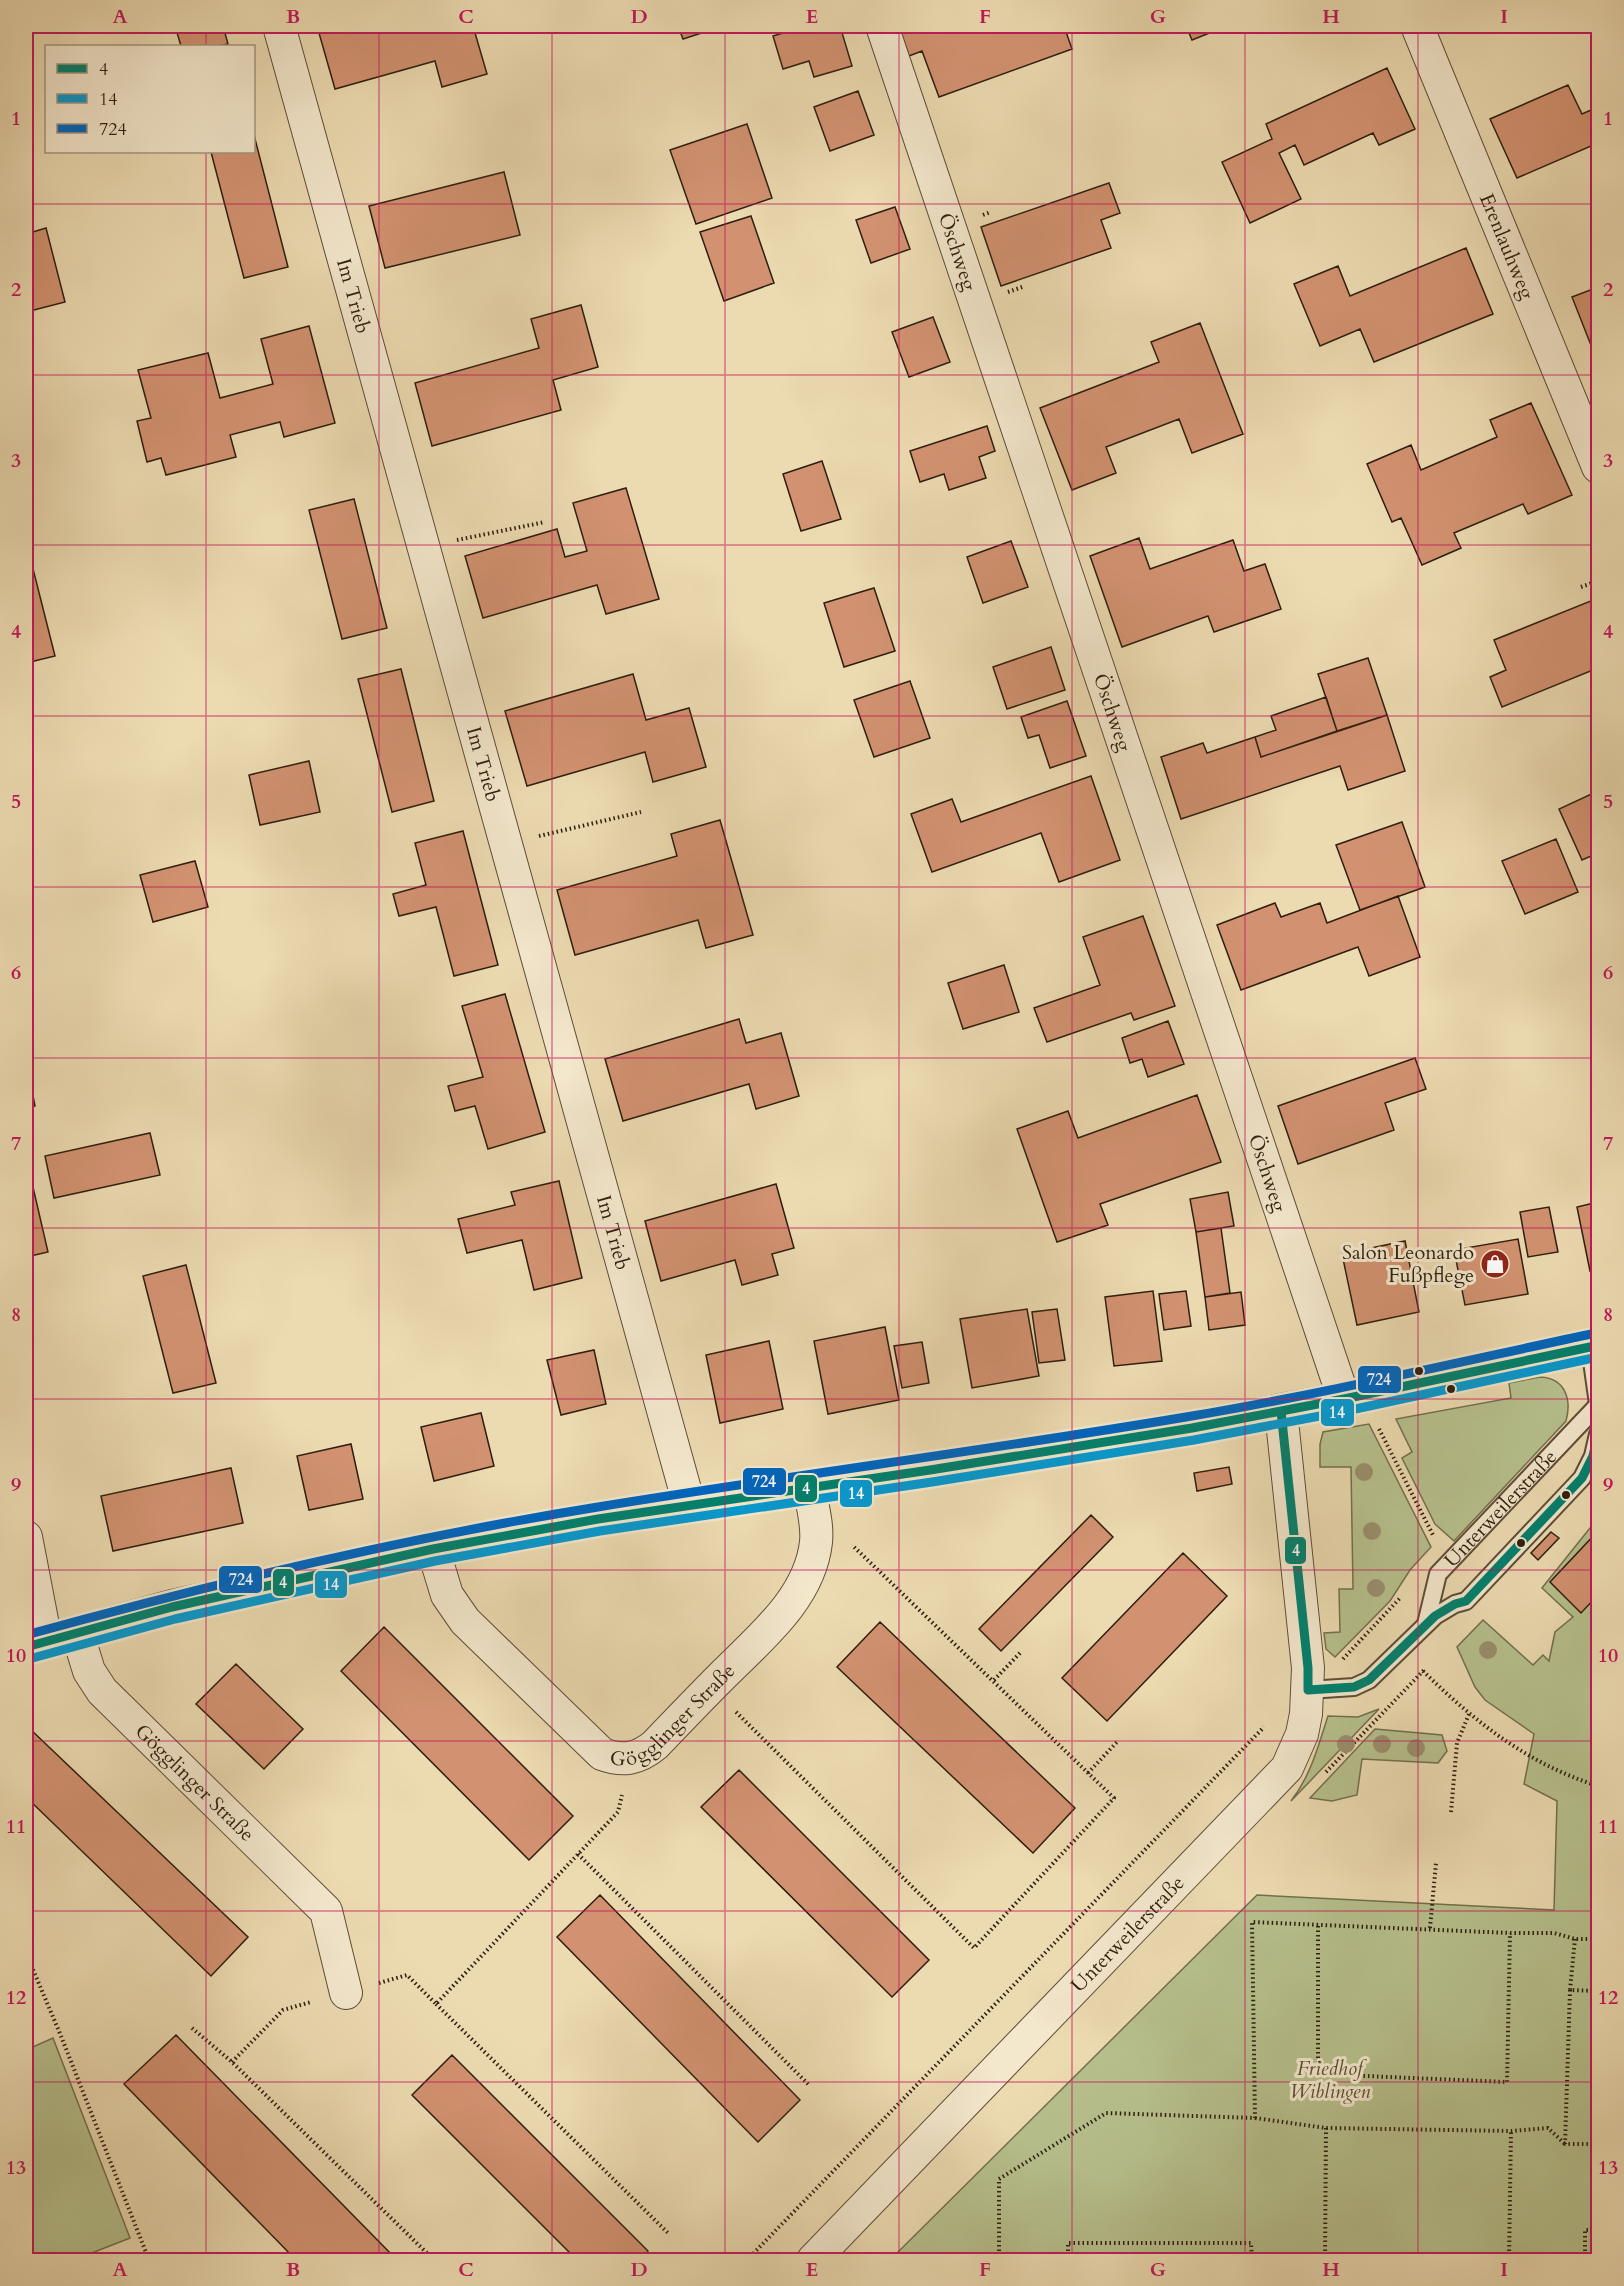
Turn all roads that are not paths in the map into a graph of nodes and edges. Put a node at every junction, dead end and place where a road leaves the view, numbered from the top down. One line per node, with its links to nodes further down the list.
1 (279, 26): 11 (street, Im Trieb)
2 (882, 26): 6 (street, Öschweg)
3 (1417, 26): 4 (street, Erenlauhweg)
4 (1599, 467)
5 (1594, 1346): 6 (street); 7 (lane, Unterweilerstraße)
6 (1344, 1399): 8 (street)
7 (1599, 1405): 14 (lane, Unterweilerstraße)
8 (1281, 1411): 10 (street); 16 (street)
9 (1599, 1434): 14 (lane, Unterweilerstraße)
10 (809, 1487): 11 (street); 13 (street, Gögglinger Straße)
11 (689, 1504): 13 (street)
12 (26, 1537): 15 (street, Gögglinger Straße)
13 (433, 1549): 15 (street)
14 (1425, 1624): 16 (lane, Unterweilerstraße)
15 (50, 1640): 17 (street, Gögglinger Straße)
16 (1308, 1690): 18 (street, Unterweilerstraße)
17 (346, 1993)
18 (813, 2260)

